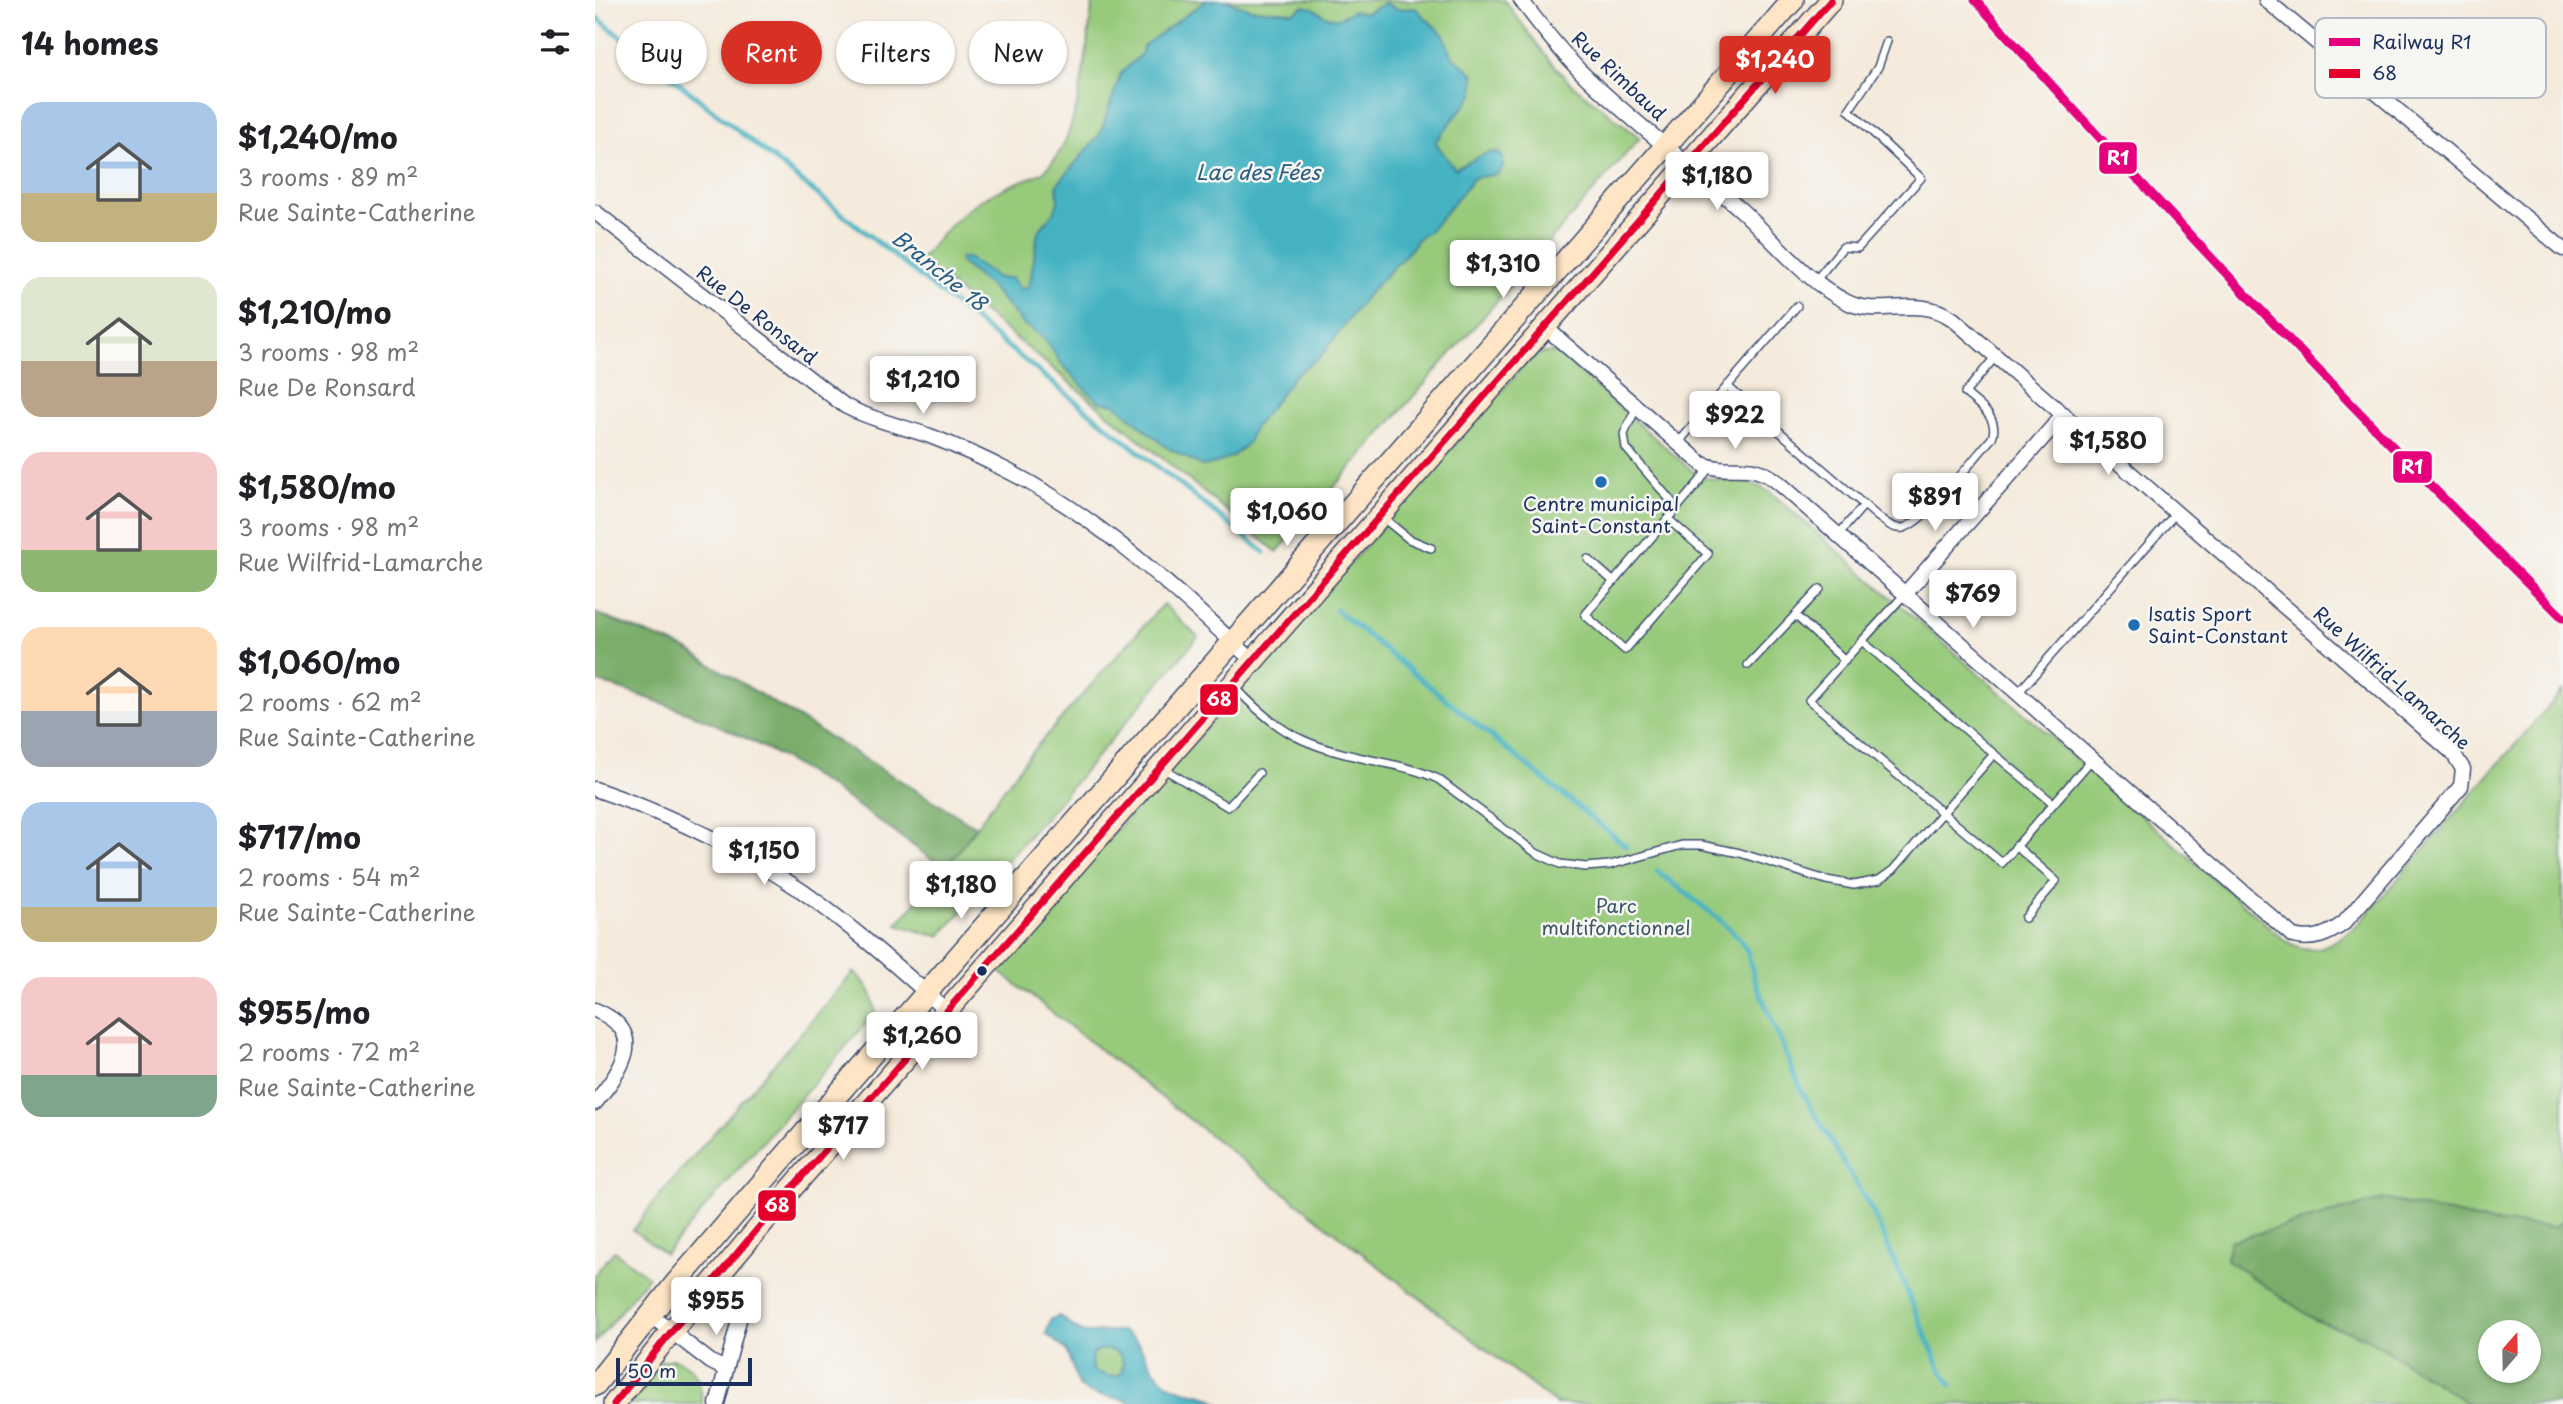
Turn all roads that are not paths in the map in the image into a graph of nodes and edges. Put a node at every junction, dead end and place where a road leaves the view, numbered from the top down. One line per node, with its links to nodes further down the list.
1 (1521, 0): 8 (street, Rue Rimbaud)
2 (1793, 0): 8 (street)
3 (1831, 0): 9 (street)
4 (2266, 0): 6 (street)
5 (1887, 41): 12 (lane)
6 (2315, 41)
7 (2383, 98): 11 (street)
8 (1666, 145): 9 (street, Rue Wilfrid-Lamarche); 34 (street)
9 (1688, 164): 12 (street, Rue Wilfrid-Lamarche); 14 (street)
10 (595, 212): 34 (street, Rue De Ronsard)
11 (2563, 249)
12 (1817, 281): 15 (street, Rue Wilfrid-Lamarche)
13 (1797, 306): 16 (lane)
14 (1545, 327): 17 (street); 24 (street)
15 (1996, 356): 18 (street, Rue Wilfrid-Lamarche); 21 (lane)
16 (1727, 386): 19 (lane); 21 (lane)
17 (1636, 408): 19 (street); 22 (lane)
18 (2063, 414): 23 (street, Rue Wilfrid-Lamarche); 31 (street)
19 (1677, 443): 20 (street)
20 (1709, 467): 22 (lane); 26 (street, Rue Wilfrid-Lamarche)
21 (1864, 505): 26 (lane)
22 (1677, 508): 25 (lane)
23 (2176, 513): 39 (lane); 41 (street, Rue Wilfrid-Lamarche)
24 (1379, 514): 27 (lane); 35 (street)
25 (1668, 519): 29 (lane); 29 (lane)
26 (1838, 535): 31 (street, Rue Wilfrid-Lamarche)
27 (1431, 548)
28 (1588, 559): 29 (lane)
29 (1613, 582)
30 (1820, 589): 32 (lane)
31 (1905, 594): 33 (lane); 39 (street, Rue Wilfrid-Lamarche)
32 (1795, 615): 36 (lane); 37 (lane)
33 (1862, 641): 36 (lane); 40 (lane)
34 (1232, 642): 35 (street, Rue De Ronsard); 49 (street)
35 (1252, 660): 38 (street)
36 (1845, 661): 46 (lane)
37 (1748, 666)
38 (1233, 684): 42 (street); 46 (lane)
39 (2018, 693): 41 (street, Rue Wilfrid-Lamarche)
40 (1994, 754): 45 (lane); 46 (lane)
41 (2093, 758): 45 (lane)
42 (1160, 767): 43 (lane); 51 (street)
43 (1259, 773)
44 (595, 789): 49 (street)
45 (2053, 803): 47 (lane)
46 (1942, 813): 47 (lane)
47 (2016, 846): 48 (lane)
48 (2025, 918)
49 (927, 993): 51 (street); 53 (street)
50 (595, 1010): 52 (street)
51 (947, 1011): 55 (street)
52 (595, 1103)
53 (650, 1315): 55 (street); 57 (street)
54 (740, 1316): 56 (street)
55 (671, 1332): 56 (street); 58 (street)
56 (725, 1369): 59 (street)
57 (595, 1385)
58 (614, 1404)
59 (717, 1404)

